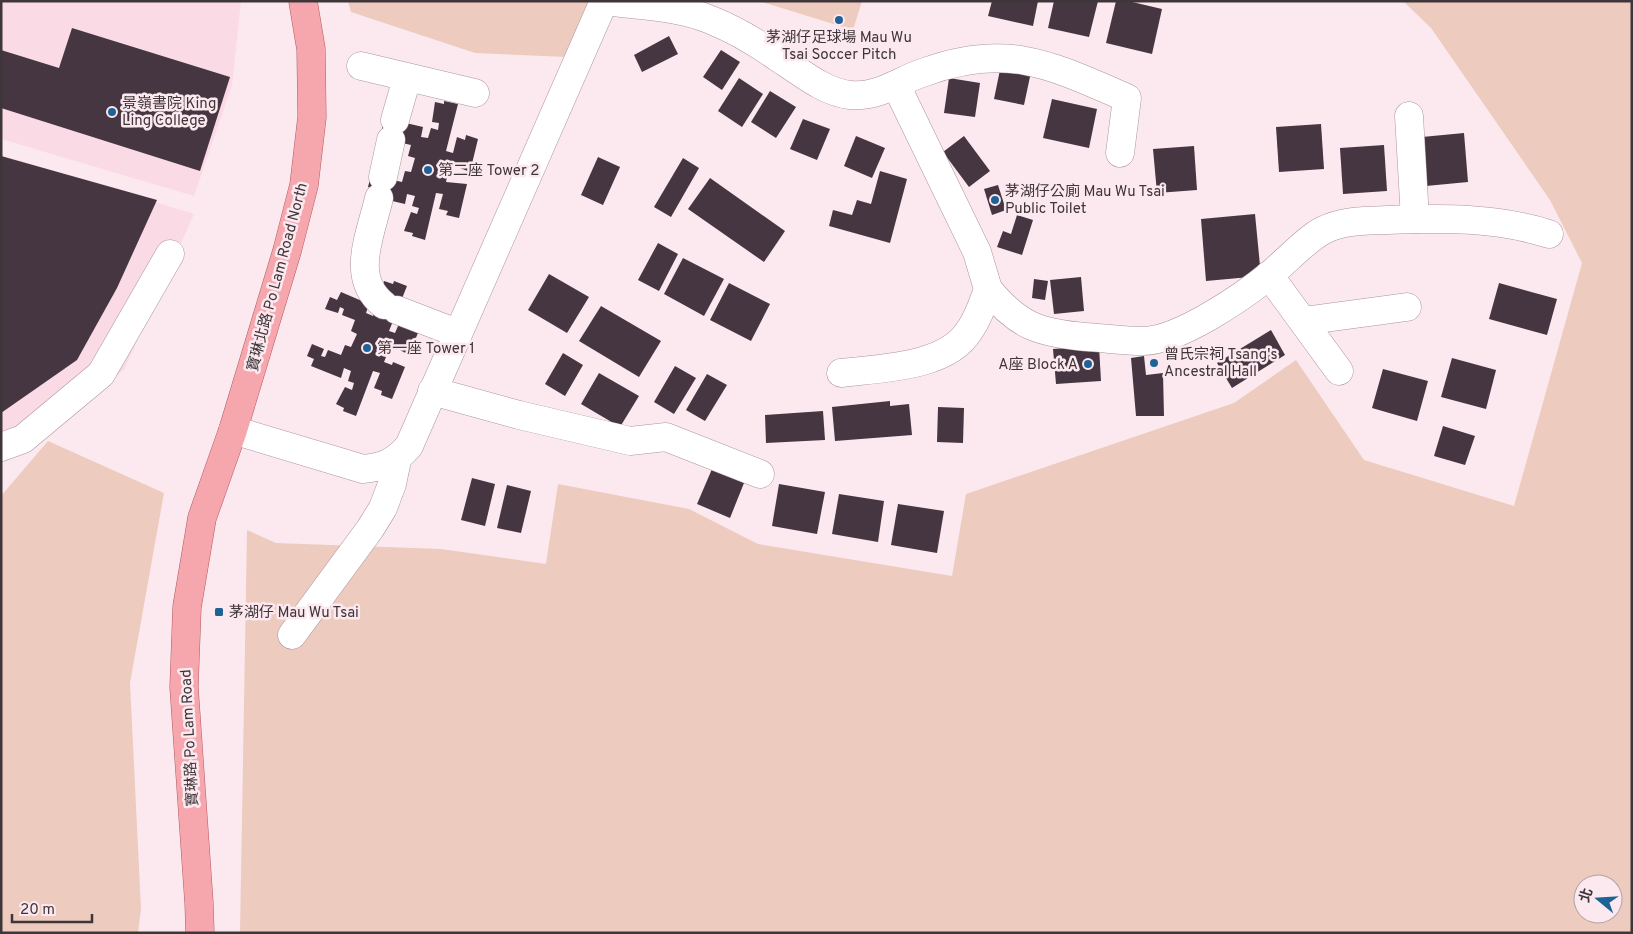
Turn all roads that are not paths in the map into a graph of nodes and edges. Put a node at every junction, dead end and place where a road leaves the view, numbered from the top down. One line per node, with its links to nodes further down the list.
1 (303, 1): 20 (main road, 寶琳北路 Po Lam Road North)
2 (604, 1): 5 (street); 16 (street)
3 (361, 66): 4 (street)
4 (407, 78): 6 (street); 16 (street)
5 (896, 85): 8 (street); 13 (street)
6 (475, 94)
7 (1409, 116): 9 (street)
8 (1120, 153)
9 (1415, 219): 10 (street); 12 (street)
10 (1549, 234)
11 (170, 254): 23 (street)
12 (1269, 276): 13 (street); 15 (street)
13 (988, 289): 18 (street)
14 (1407, 306): 15 (street)
15 (1302, 321): 17 (street)
16 (457, 333): 19 (street)
17 (1339, 371)
18 (841, 373)
19 (432, 391): 22 (street); 24 (street)
20 (233, 430): 24 (street); 27 (main road, 寶琳路 Po Lam Road)
21 (709, 435): 22 (street)
22 (666, 438): 25 (street)
23 (1, 447)
24 (397, 460): 26 (street)
25 (760, 474)
26 (292, 635)
27 (200, 933)

